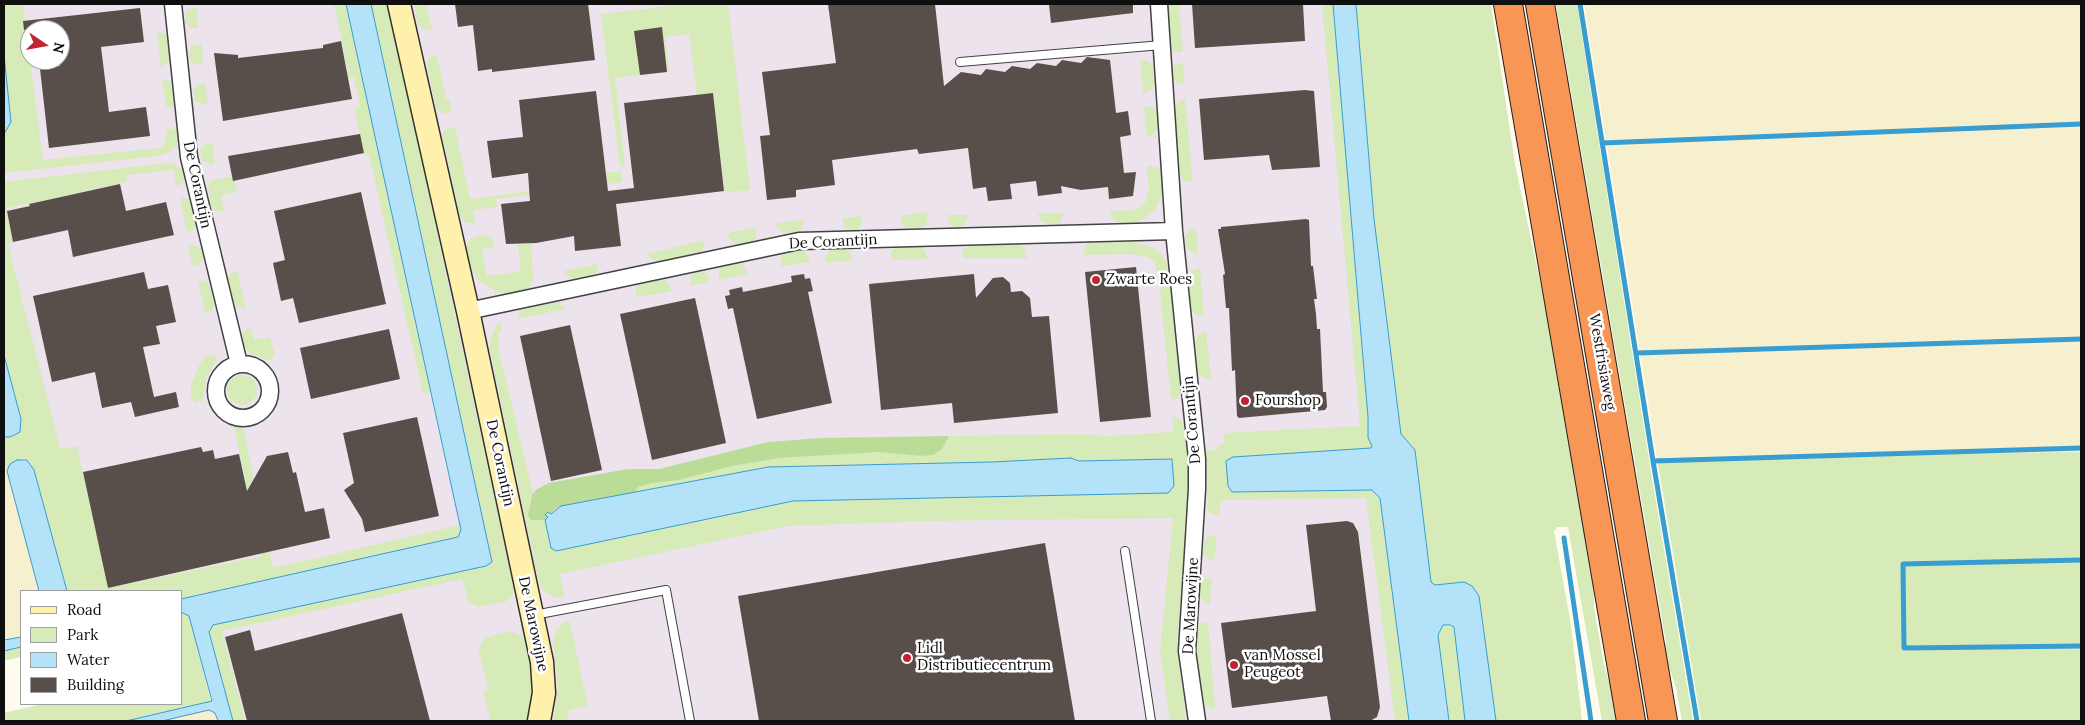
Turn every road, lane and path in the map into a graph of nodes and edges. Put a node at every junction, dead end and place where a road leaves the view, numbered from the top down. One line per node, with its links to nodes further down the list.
1 (173, 4): 10 (street, De Corantijn)
2 (399, 4): 9 (street, De Corantijn)
3 (1159, 4): 6 (street, De Corantijn)
4 (1508, 4): 19 (highway)
5 (1540, 4): 20 (highway, Westfrisiaweg)
6 (1162, 44): 7 (lane); 8 (street, De Corantijn)
7 (960, 62)
8 (1174, 231): 9 (street, De Corantijn); 11 (street, De Corantijn)
9 (468, 311): 13 (street, De Corantijn)
10 (239, 364)
11 (1197, 489): 18 (street, De Marowijne)
12 (1125, 551): 17 (lane)
13 (519, 556): 14 (street, De Marowijne)
14 (532, 615): 15 (street, De Marowijne); 16 (lane)
15 (539, 721)
16 (690, 721)
17 (1151, 721)
18 (1197, 721)
19 (1631, 721)
20 (1663, 721)

